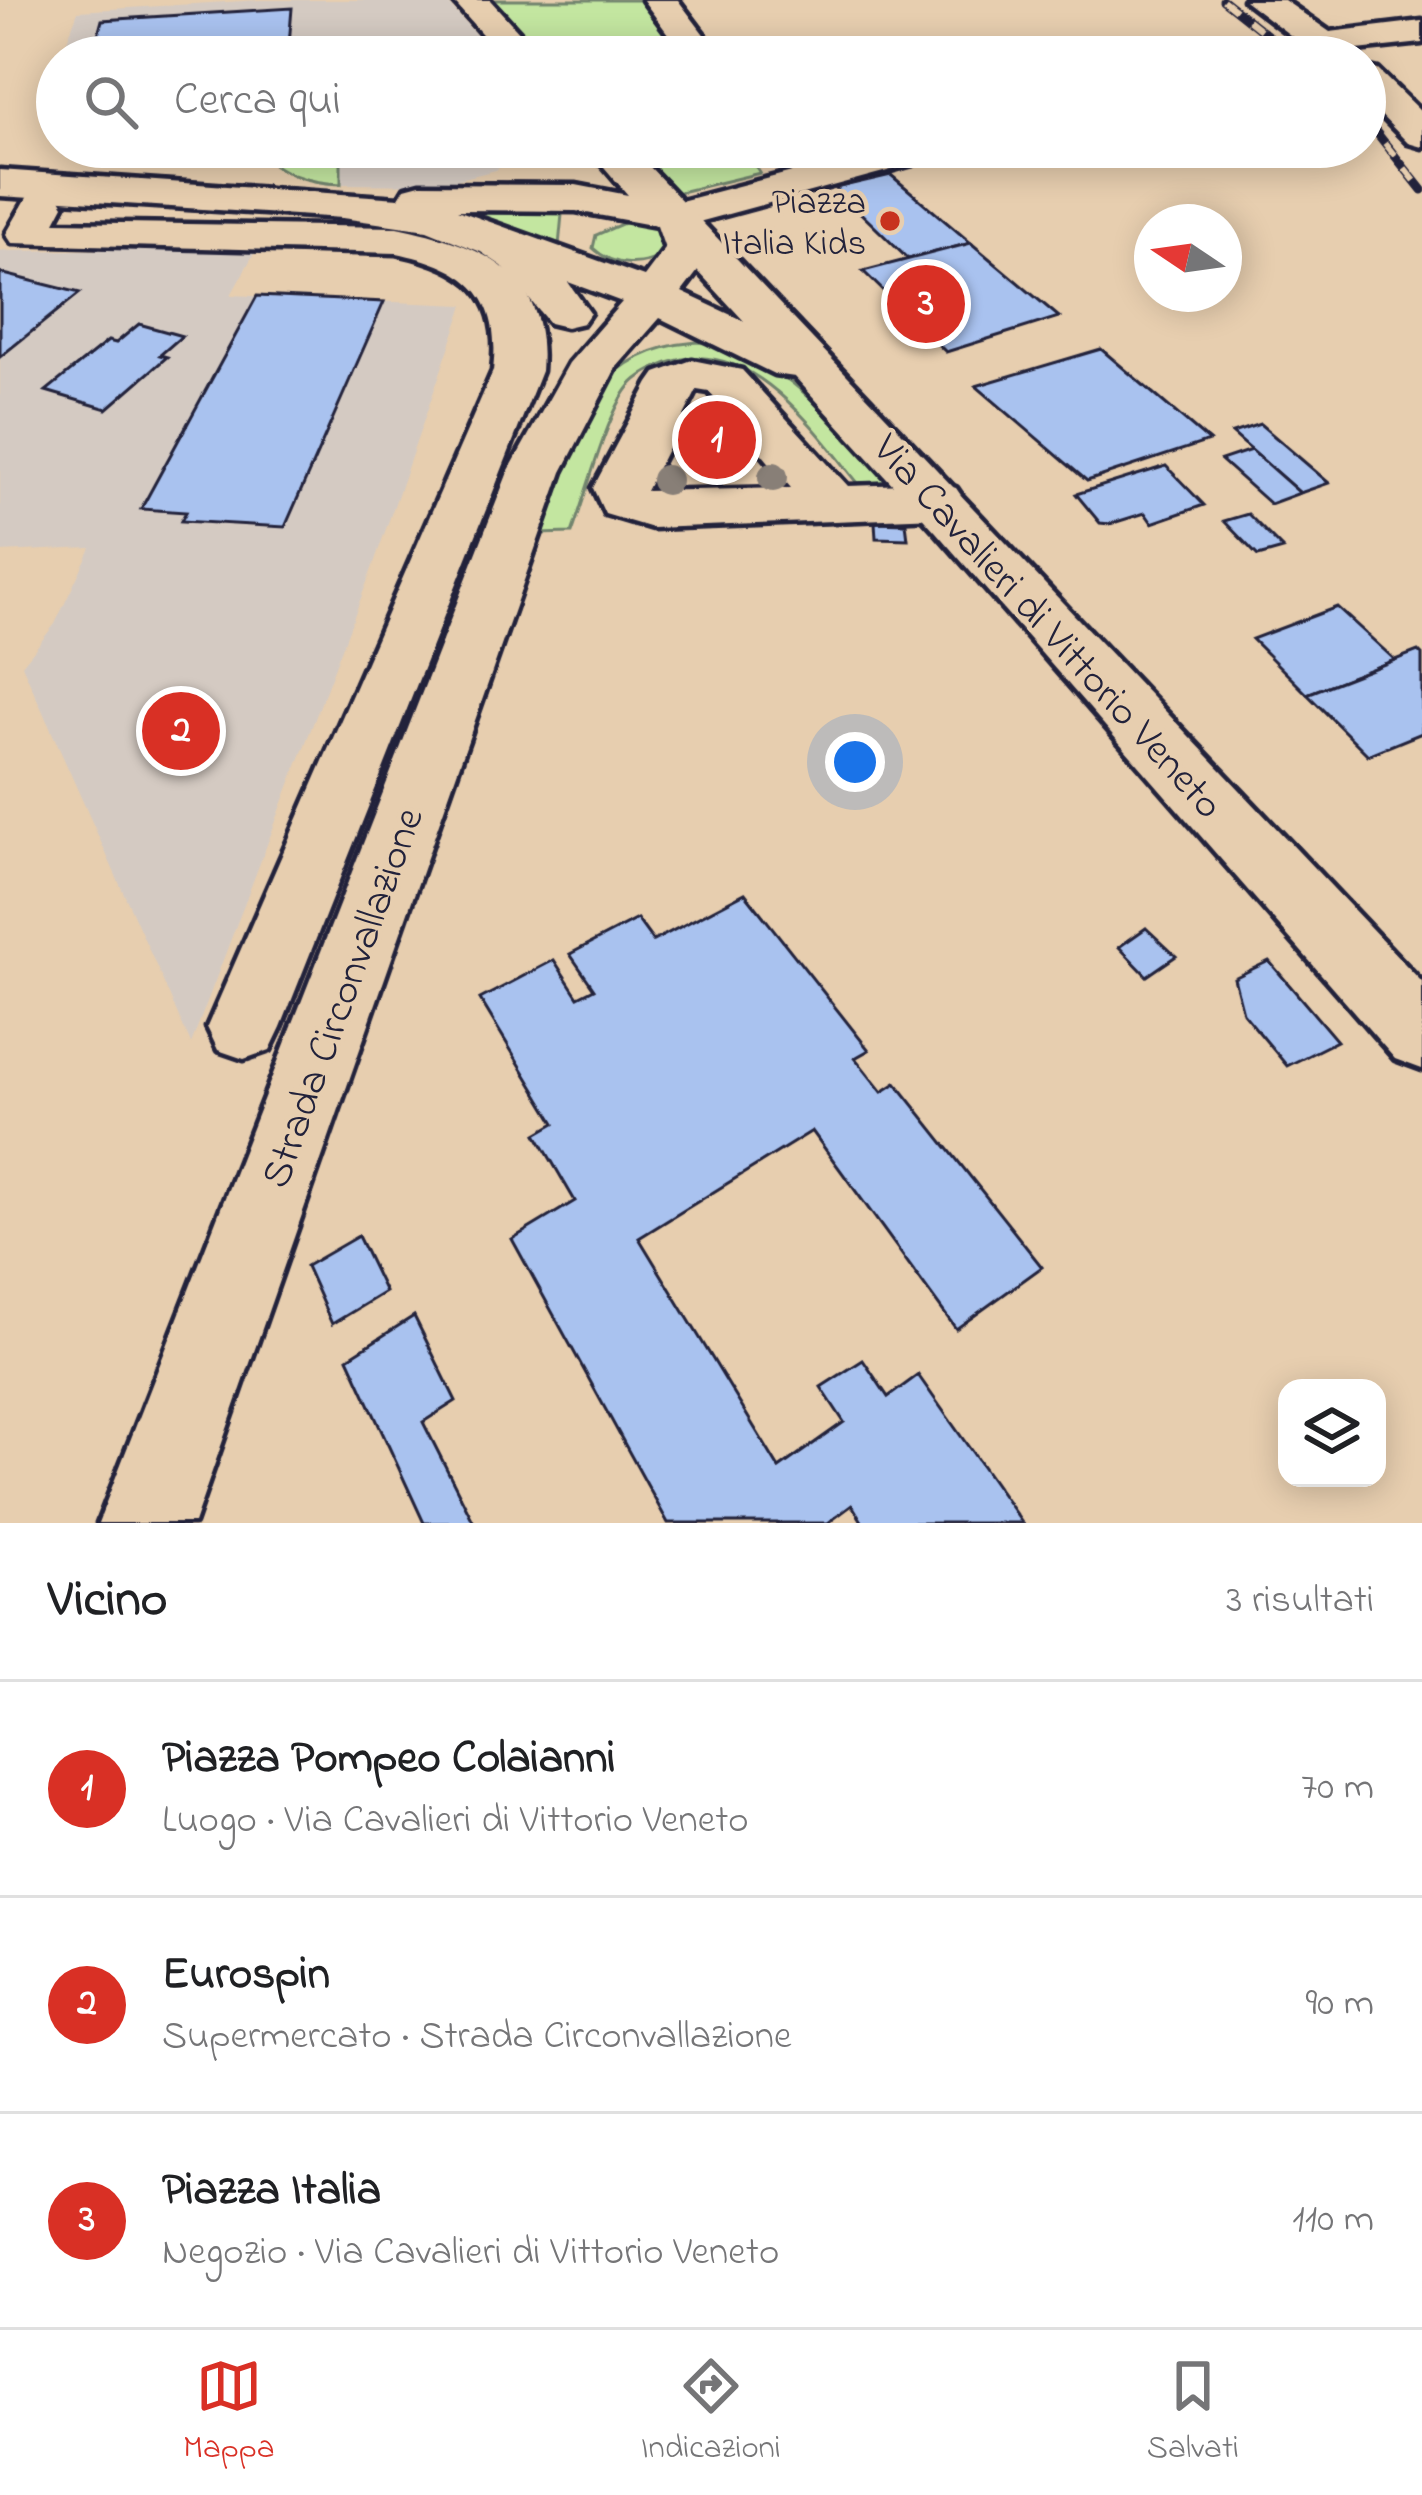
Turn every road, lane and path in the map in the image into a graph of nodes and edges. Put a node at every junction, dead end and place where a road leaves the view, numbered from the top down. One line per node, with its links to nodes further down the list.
1 (470, 0): 5 (main road)
2 (660, 0): 6 (street)
3 (1261, 0): 7 (street)
4 (1422, 32): 8 (street)
5 (503, 36)
6 (687, 36)
7 (1315, 36)
8 (1386, 40)
9 (1386, 99): 10 (street)
10 (1422, 135)
11 (527, 168): 17 (main road)
12 (558, 168): 21 (main road)
13 (626, 168): 20 (main road, Via Cavalieri di Vittorio Veneto)
14 (786, 168): 16 (street)
15 (854, 168): 16 (street)
16 (797, 183): 20 (street)
17 (431, 196): 19 (main road); 21 (main road)
18 (14, 198): 19 (street)
19 (185, 210): 21 (main road); 29 (street)
20 (678, 228): 21 (main road); 21 (main road); 22 (main road); 25 (main road, Via Cavalieri di Vittorio Veneto)
21 (573, 254): 22 (main road); 26 (main road)
22 (654, 297): 23 (main road); 24 (main road)
23 (744, 337): 24 (main road); 25 (main road)
24 (594, 363): 26 (main road)
25 (853, 407): 27 (main road, Via Cavalieri di Vittorio Veneto)
26 (536, 472): 30 (main road, Strada Circonvallazione)
27 (937, 500): 28 (street); 32 (main road, Via Cavalieri di Vittorio Veneto)
28 (835, 503)
29 (328, 828): 30 (street); 31 (street)
30 (402, 829): 33 (main road, Strada Circonvallazione)
31 (244, 1028)
32 (1422, 1035)
33 (146, 1523)

